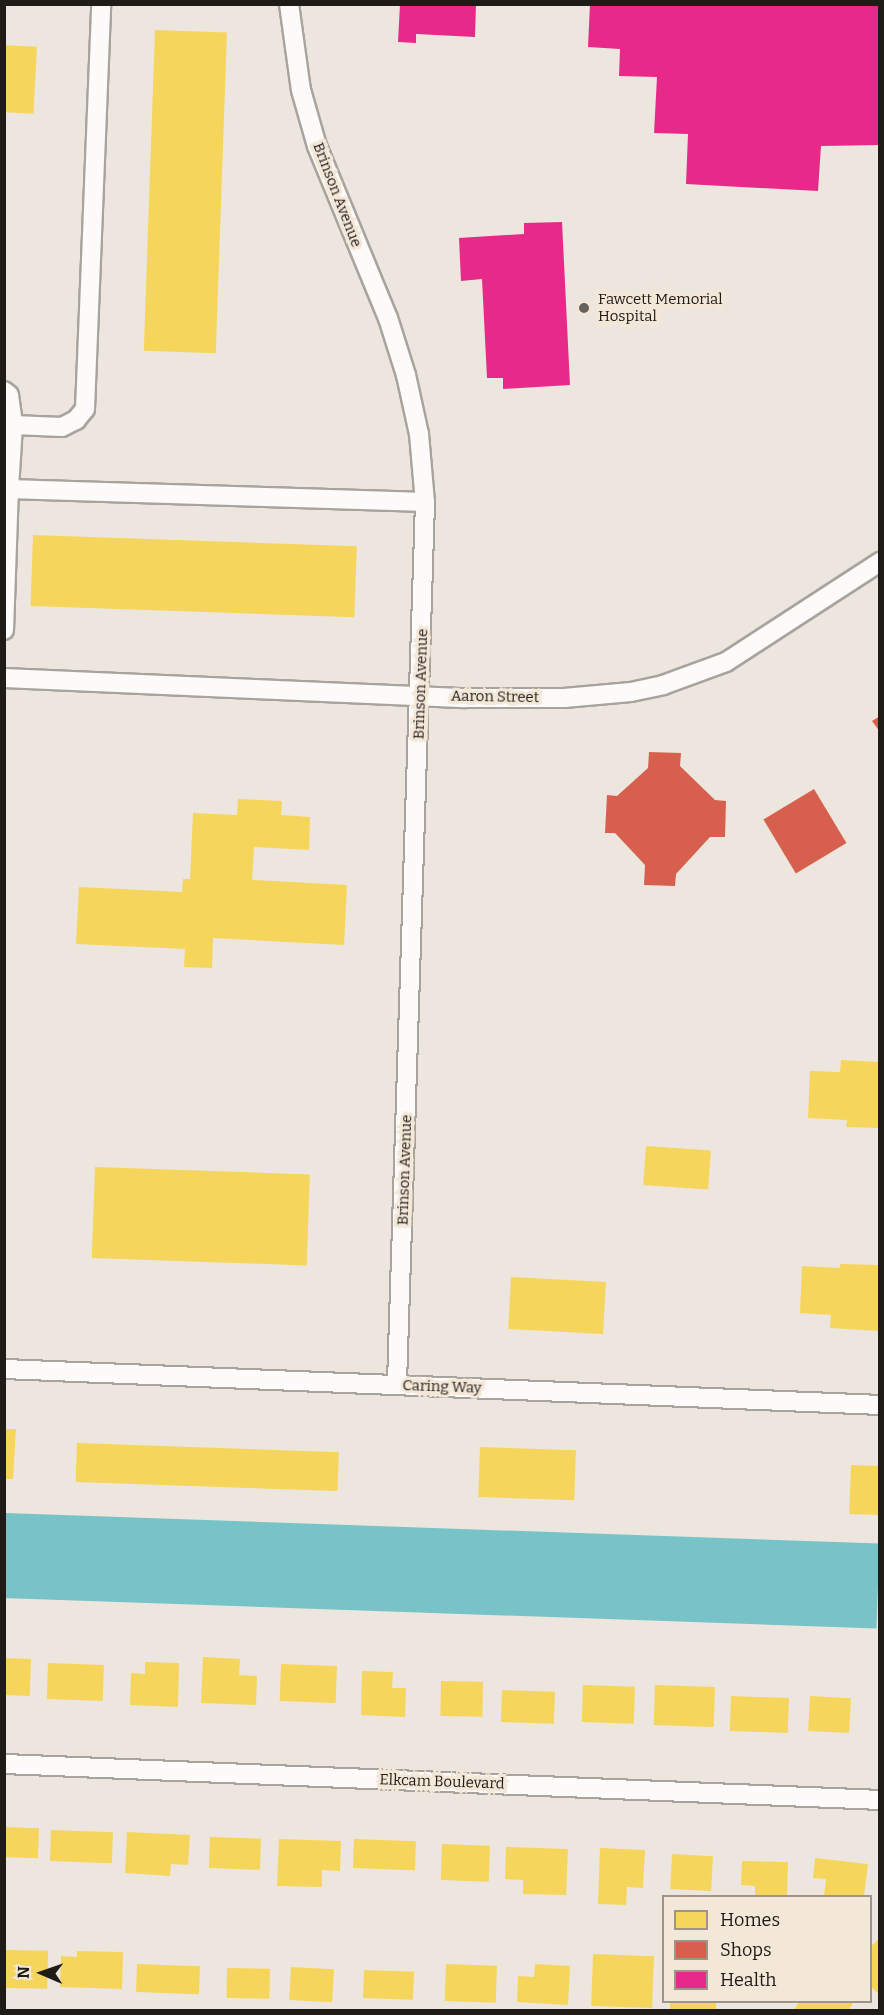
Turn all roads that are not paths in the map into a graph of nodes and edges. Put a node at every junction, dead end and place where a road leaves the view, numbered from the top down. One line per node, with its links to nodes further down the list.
1 (101, 4): 4 (street)
2 (289, 4): 6 (street, Brinson Avenue)
3 (4, 392): 4 (street)
4 (13, 425): 5 (street)
5 (9, 489): 6 (street); 8 (street)
6 (425, 502): 10 (street, Brinson Avenue)
7 (879, 562): 10 (street, Aaron Street)
8 (4, 630)
9 (4, 678): 10 (street, Aaron Street)
10 (421, 695): 12 (street, Brinson Avenue)
11 (4, 1369): 12 (street, Caring Way)
12 (397, 1385): 13 (street, Caring Way)
13 (879, 1406)
14 (4, 1764): 15 (street, Elkcam Boulevard)
15 (879, 1800)

